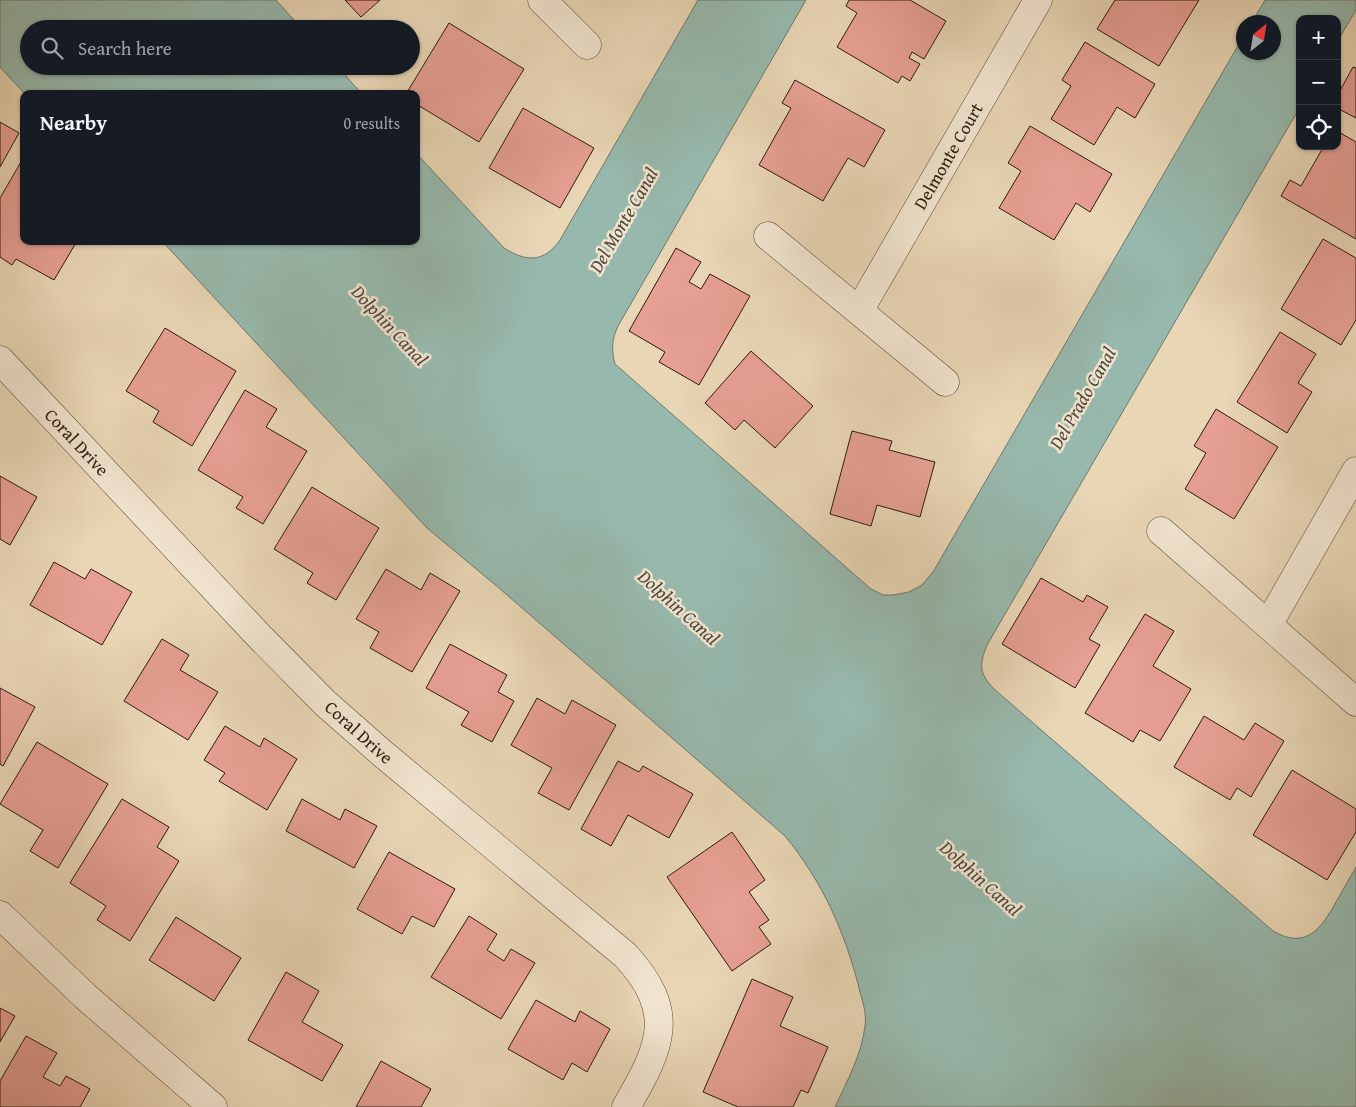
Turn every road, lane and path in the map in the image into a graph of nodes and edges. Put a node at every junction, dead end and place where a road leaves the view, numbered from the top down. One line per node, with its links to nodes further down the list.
1 (542, 0): 3 (street)
2 (1038, 0): 5 (street, Delmonte Court)
3 (587, 45)
4 (768, 236): 5 (street)
5 (859, 311): 7 (street)
6 (0, 360): 14 (street, Coral Drive)
7 (945, 382)
8 (1356, 471): 10 (street)
9 (1162, 531): 10 (street)
10 (1268, 625): 11 (street)
11 (1356, 702)
12 (0, 915): 13 (street)
13 (213, 1107)
14 (626, 1107)

